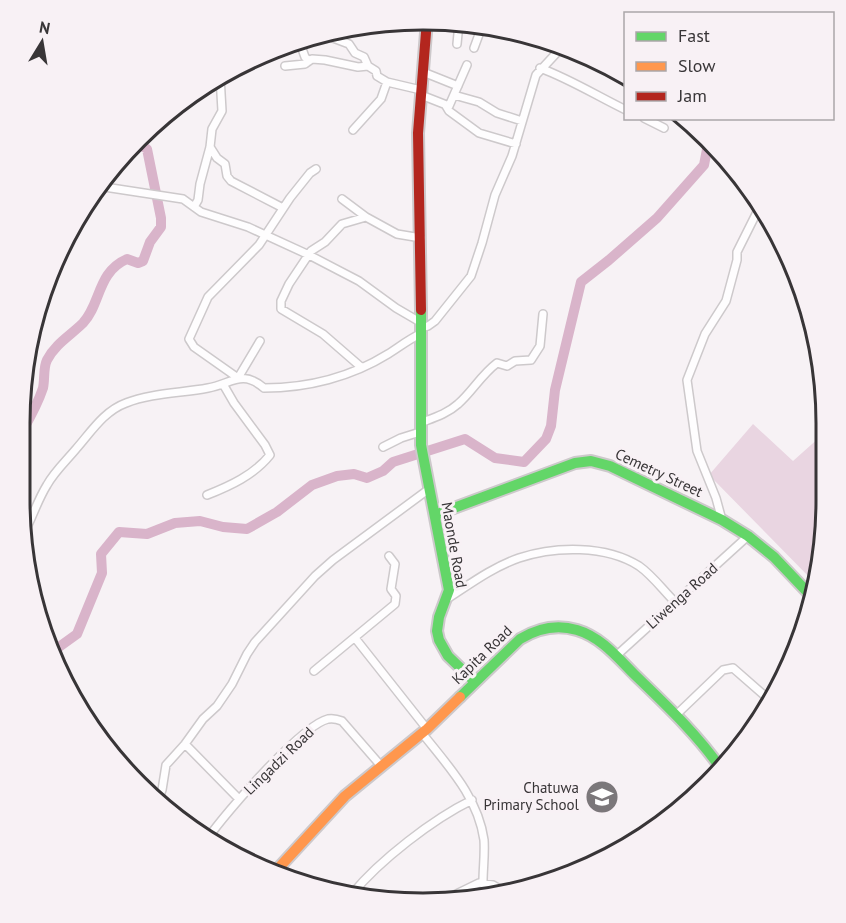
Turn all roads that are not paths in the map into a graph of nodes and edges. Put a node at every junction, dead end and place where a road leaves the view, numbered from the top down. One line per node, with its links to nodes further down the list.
1 (426, 30): 14 (street, Maonde Road)
2 (458, 32): 5 (street)
3 (479, 34): 6 (street)
4 (338, 40): 12 (street)
5 (457, 44)
6 (474, 48)
7 (302, 49): 9 (street)
8 (555, 53): 13 (street)
9 (309, 61): 11 (street); 12 (street)
10 (467, 65): 16 (street)
11 (285, 66)
12 (368, 66): 15 (street)
13 (540, 68): 21 (street); 23 (street)
14 (423, 72): 16 (street); 18 (street, Maonde Road)
15 (387, 82): 18 (street); 25 (street)
16 (458, 86): 19 (street)
17 (221, 87): 27 (street)
18 (421, 93): 20 (street); 36 (street, Maonde Road)
19 (454, 95): 20 (street); 23 (street)
20 (446, 106): 26 (street)
21 (624, 109)
22 (648, 120): 24 (street)
23 (522, 121): 26 (street)
24 (664, 128)
25 (353, 130)
26 (516, 144): 39 (street)
27 (210, 147): 31 (street); 32 (street)
28 (316, 169): 32 (street)
29 (108, 188): 31 (street)
30 (342, 199): 34 (street)
31 (194, 207): 35 (street)
32 (283, 208): 35 (street)
33 (756, 215): 50 (street)
34 (366, 217): 36 (street); 37 (street)
35 (267, 236): 37 (street); 42 (street)
36 (421, 238): 39 (street, Maonde Road)
37 (309, 255): 39 (street); 41 (street)
38 (543, 314): 44 (street)
39 (420, 328): 41 (street); 44 (street, Maonde Road)
40 (260, 341): 42 (street)
41 (362, 367): 42 (street)
42 (238, 378): 43 (street)
43 (223, 384): 47 (street); 49 (street)
44 (420, 428): 45 (street); 46 (street, Maonde Road)
45 (383, 447)
46 (429, 489): 48 (street, Maonde Road); 63 (street)
47 (207, 495)
48 (435, 514): 50 (street, Cemetry Street); 54 (street, Maonde Road)
49 (31, 520)
50 (722, 520): 51 (street, Cemetry Street)
51 (748, 536): 53 (street, Cemetry Street); 55 (street, Liwenga Road)
52 (389, 556): 56 (street)
53 (806, 589)
54 (447, 599): 55 (street); 59 (street, Maonde Road)
55 (675, 602): 57 (street, Liwenga Road)
56 (355, 639): 58 (street); 62 (street)
57 (616, 656): 59 (street, Kapita Road); 61 (street, Kapita Road)
58 (314, 671)
59 (475, 682): 62 (street, Kapita Road)
60 (764, 695): 61 (street)
61 (676, 715): 64 (street, Kapita Road)
62 (425, 731): 65 (street, Kapita Road); 68 (street)
63 (185, 744): 66 (street); 67 (street)
64 (716, 761)
65 (382, 767): 67 (street, Lingadzi Road); 70 (street, Kapita Road)
66 (161, 792)
67 (239, 799): 69 (street, Lingadzi Road)
68 (472, 800): 71 (street); 73 (street)
69 (213, 832)
70 (281, 866)
71 (483, 882): 72 (street); 74 (street)
72 (492, 886)
73 (359, 887)
74 (461, 891)

